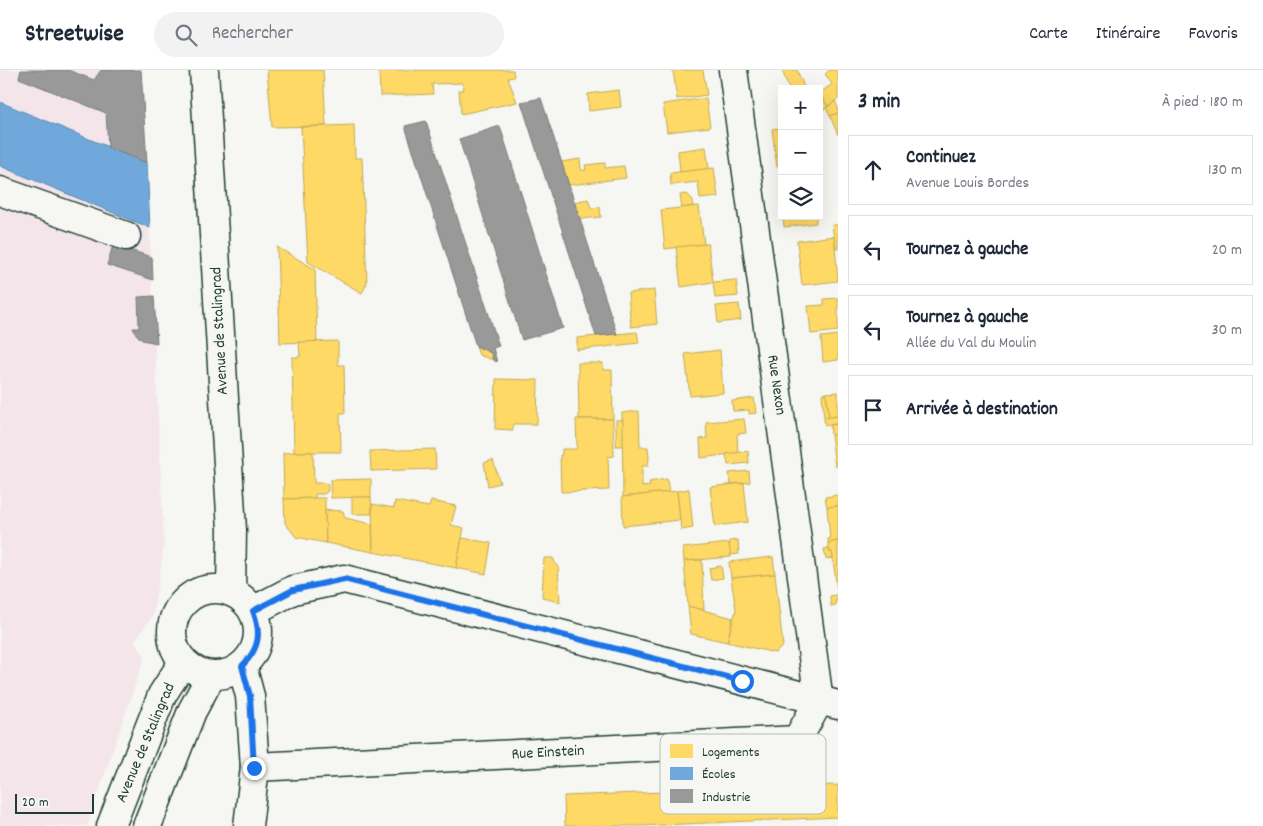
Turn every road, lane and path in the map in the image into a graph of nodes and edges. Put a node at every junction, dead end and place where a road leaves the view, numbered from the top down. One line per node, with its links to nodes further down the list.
1 (204, 70): 5 (street, Avenue de Stalingrad)
2 (733, 70): 10 (street, Rue Nexon)
3 (0, 191): 4 (street)
4 (126, 236)
5 (231, 592): 6 (street); 7 (street)
6 (253, 611): 8 (street); 10 (street)
7 (183, 662): 9 (street); 14 (street, Avenue de Stalingrad)
8 (242, 666): 9 (street); 13 (street)
9 (211, 676): 15 (street, Avenue de Stalingrad)
10 (828, 703): 11 (street, Rue Einstein)
11 (802, 734)
12 (660, 747): 13 (street, Rue Einstein)
13 (254, 768): 16 (street)
14 (111, 826)
15 (147, 826)
16 (248, 826)

